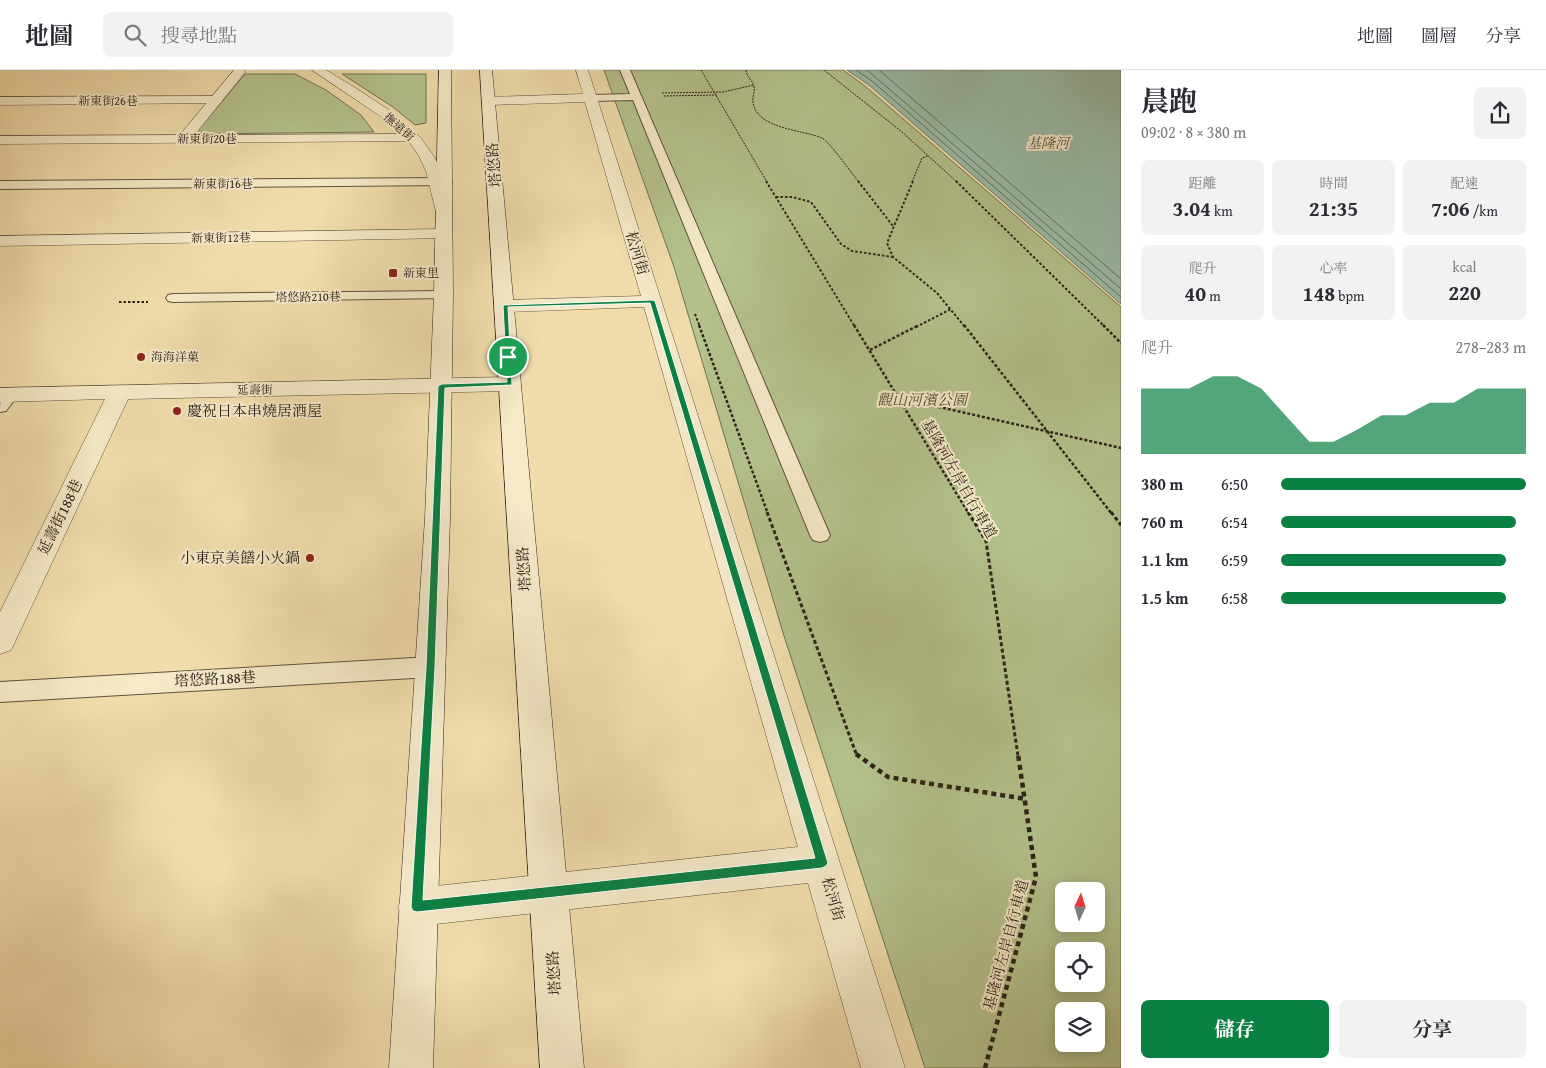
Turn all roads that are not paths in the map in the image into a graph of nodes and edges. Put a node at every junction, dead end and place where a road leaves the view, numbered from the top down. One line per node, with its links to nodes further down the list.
1 (318, 70): 12 (street, 撫遠街)
2 (445, 70): 15 (street)
3 (486, 70): 11 (street, 塔悠路)
4 (582, 70): 8 (street, 松河街)
5 (625, 70): 7 (lane)
6 (239, 72): 9 (street)
7 (635, 95): 8 (lane); 27 (lane)
8 (591, 98): 11 (street); 21 (street, 松河街)
9 (216, 100): 10 (street, 新東街26巷); 13 (street)
10 (0, 101)
11 (488, 101): 22 (street, 塔悠路)
12 (414, 138): 13 (street, 新東街20巷); 15 (street, 撫遠街)
13 (184, 139): 14 (street, 新東街20巷)
14 (0, 140)
15 (441, 182): 16 (lane, 新東街16巷); 17 (street)
16 (0, 185)
17 (443, 223): 18 (street, 新東街12巷); 19 (street)
18 (0, 242)
19 (443, 295): 20 (lane, 塔悠路210巷); 24 (street)
20 (173, 298)
21 (652, 301): 22 (street); 31 (street, 松河街)
22 (506, 306): 23 (street, 塔悠路)
23 (510, 384): 24 (street, 延壽街); 32 (street, 塔悠路)
24 (442, 386): 25 (street, 延壽街); 29 (street)
25 (120, 392): 26 (street, 延壽街); 28 (street, 延壽街188巷)
26 (3, 399)
27 (820, 535)
28 (0, 642)
29 (431, 667): 30 (lane, 塔悠路188巷); 33 (street)
30 (0, 692)
31 (822, 863): 32 (street); 36 (street, 松河街)
32 (548, 893): 33 (street); 35 (street, 塔悠路)
33 (417, 907): 34 (street)
34 (411, 1068)
35 (562, 1068)
36 (883, 1068)

